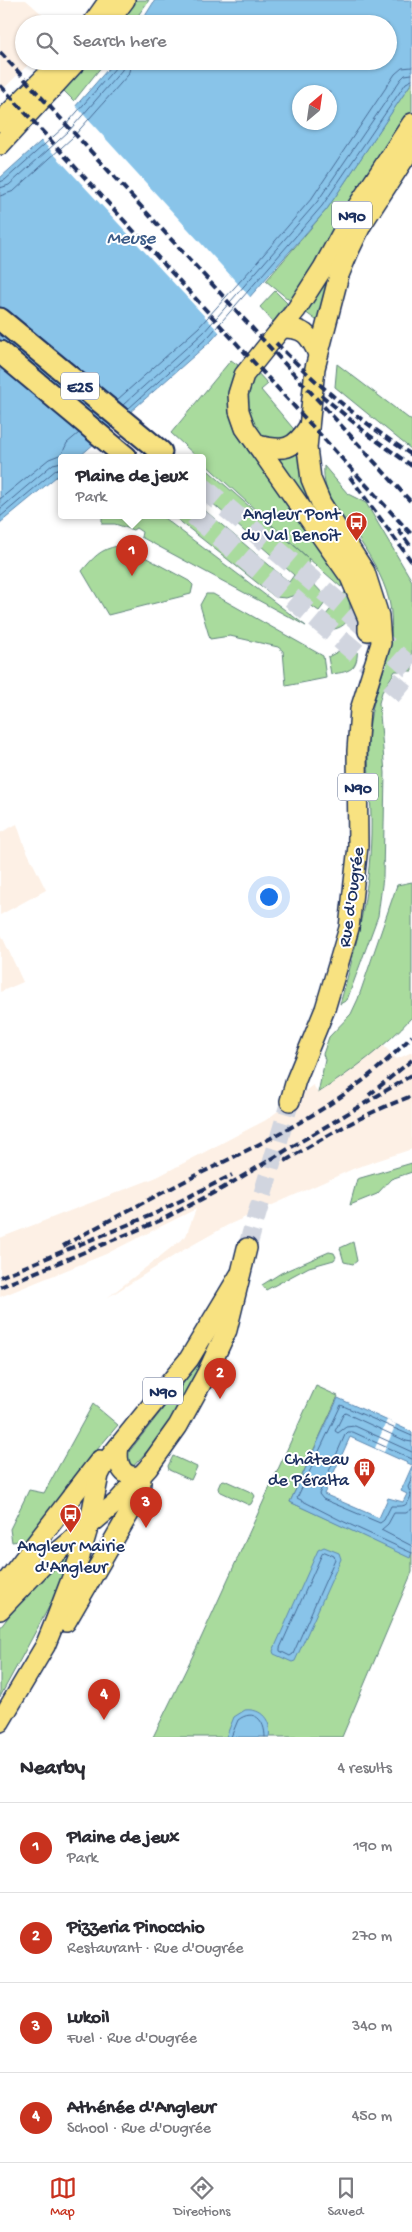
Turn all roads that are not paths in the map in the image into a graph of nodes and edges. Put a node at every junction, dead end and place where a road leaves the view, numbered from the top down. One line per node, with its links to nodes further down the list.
1 (109, 0): 3 (main road)
2 (124, 0): 4 (main road)
3 (98, 15)
4 (113, 15)
5 (53, 70): 7 (main road)
6 (70, 70): 9 (main road)
7 (0, 122)
8 (412, 123): 12 (main road, Rue d'Ougrée / N90)
9 (0, 145)
10 (412, 147): 14 (main road, N90)
11 (0, 319): 17 (highway, E25)
12 (282, 328): 14 (main road); 16 (main road, Rue d'Ougrée / N90)
13 (0, 352): 18 (highway, E25)
14 (318, 354): 15 (main road, Rue d'Ougrée / N90)
15 (309, 426): 16 (main road); 19 (main road, Rue d'Ougrée / N90)
16 (257, 445): 19 (main road, Rue d'Ougrée / N90)
17 (160, 452)
18 (122, 454)
19 (367, 685): 20 (main road, Rue d'Ougrée / N90)
20 (290, 1101)
21 (247, 1248): 22 (main road, N90)
22 (239, 1276): 23 (main road, N90); 24 (main road, N90)
23 (119, 1446): 24 (main road); 25 (main road, N90); 26 (main road)
24 (141, 1476): 25 (main road); 28 (main road, N90)
25 (89, 1525): 27 (main road); 28 (main road, N90)
26 (0, 1590)
27 (0, 1610)
28 (45, 1646): 29 (main road, N90)
29 (0, 1722)

